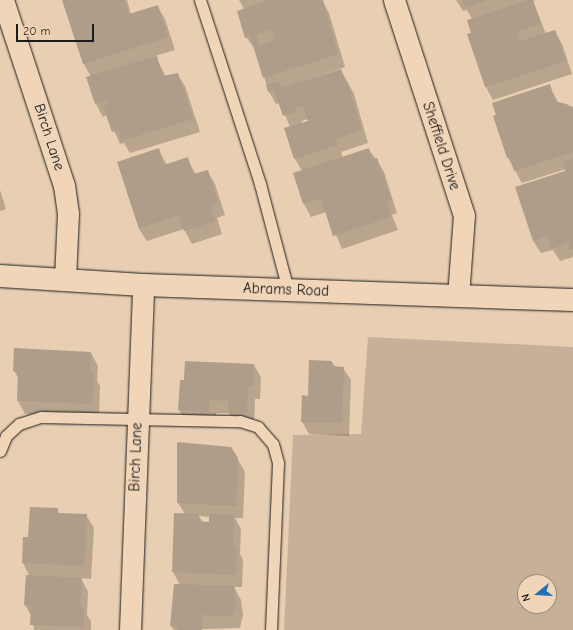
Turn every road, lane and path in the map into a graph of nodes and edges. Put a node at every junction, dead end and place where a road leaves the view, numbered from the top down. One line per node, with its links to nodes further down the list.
1 (3, 0): 5 (street, Birch Lane)
2 (200, 0): 7 (lane)
3 (394, 0): 8 (street, Sheffield Drive)
4 (0, 276): 5 (main road, Abrams Road)
5 (65, 279): 6 (main road, Abrams Road)
6 (143, 285): 7 (main road, Abrams Road); 10 (street, Birch Lane)
7 (288, 290): 8 (main road, Abrams Road)
8 (458, 296): 9 (main road, Abrams Road)
9 (573, 300)
10 (137, 417): 11 (lane); 12 (street, Birch Lane); 13 (lane)
11 (0, 451)
12 (130, 630)
13 (271, 630)

